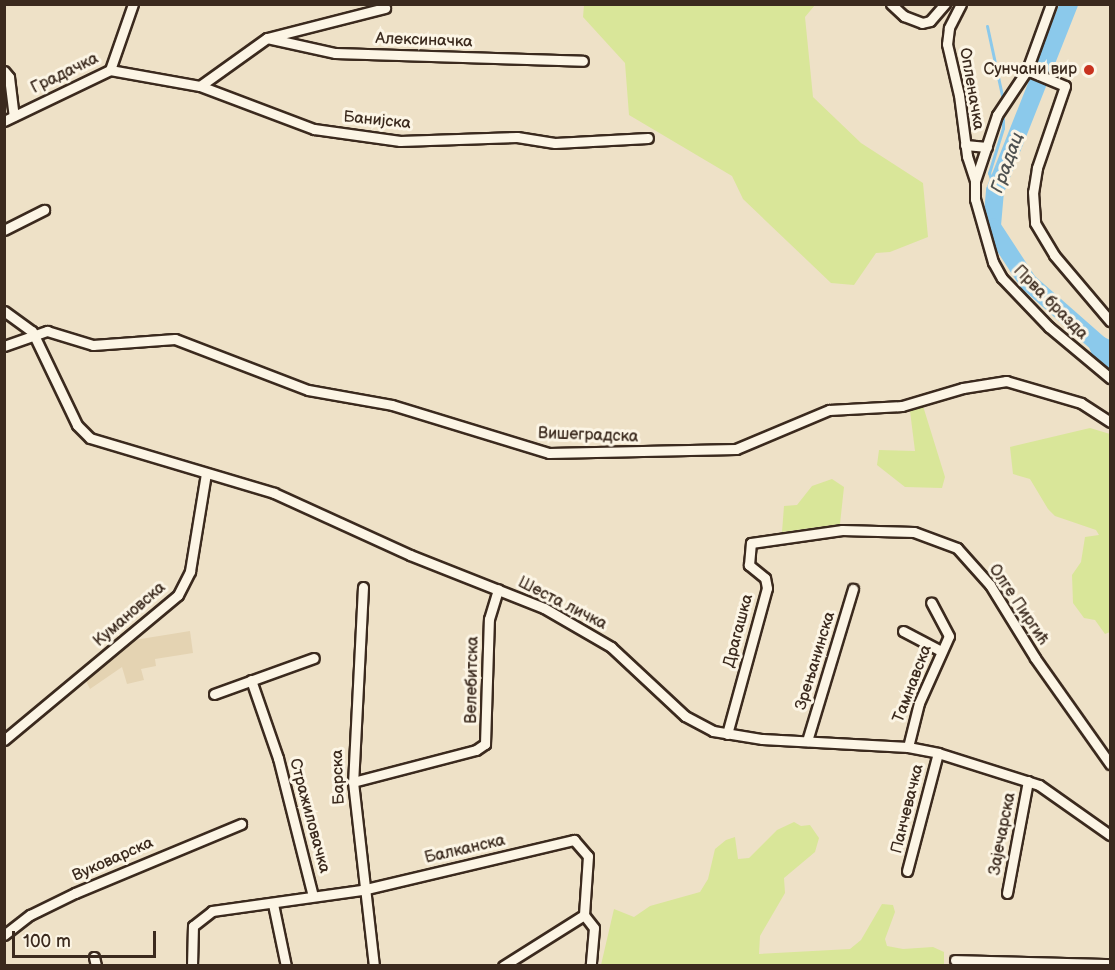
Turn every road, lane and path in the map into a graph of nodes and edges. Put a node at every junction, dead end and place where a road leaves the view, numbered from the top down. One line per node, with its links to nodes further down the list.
1 (133, 4): 9 (street, Градачка)
2 (891, 4): 3 (street)
3 (945, 4)
4 (961, 4): 15 (street, Опленачка)
5 (1051, 4): 11 (street, Прва бразда)
6 (385, 8): 7 (street)
7 (267, 38): 8 (street, Алексиначка); 12 (street)
8 (583, 61)
9 (110, 70): 12 (street, Банијска); 13 (street, Градачка)
10 (4, 71): 13 (street)
11 (1030, 72): 16 (street, Прва бразда); 21 (street)
12 (200, 86): 14 (street, Банијска)
13 (9, 119)
14 (648, 138)
15 (965, 145): 16 (street); 17 (street, Опленачка)
16 (987, 147): 17 (street, Прва бразда)
17 (975, 181): 24 (street, Прва бразда)
18 (44, 210): 19 (street)
19 (4, 230)
20 (4, 310): 22 (street)
21 (1110, 321)
22 (34, 336): 23 (street, Вишеградска); 25 (street, Вишеградска); 26 (street, Шеста личка)
23 (4, 346)
24 (1110, 378)
25 (1110, 422)
26 (206, 473): 29 (street, Шеста личка); 38 (street, Кумановска)
27 (751, 543): 37 (street, Драгашка); 42 (street, Олге Пиргић)
28 (363, 587): 44 (street, Барска)
29 (498, 589): 37 (street, Шеста личка); 44 (street, Велебитска)
30 (854, 589): 39 (street, Зрењанинска)
31 (931, 602): 33 (street, Тамнавска)
32 (903, 631): 33 (street)
33 (941, 651): 40 (street, Тамнавска)
34 (314, 658): 35 (street)
35 (251, 680): 36 (street); 50 (street, Стражиловачка)
36 (214, 694)
37 (728, 734): 39 (street, Шеста личка)
38 (4, 740)
39 (807, 741): 40 (street, Шеста личка)
40 (908, 747): 41 (street, Шеста личка)
41 (938, 753): 43 (street, Шеста личка); 47 (street, Панчевачка)
42 (1110, 764)
43 (1028, 781): 46 (street, Шеста личка); 49 (street, Зајечарска)
44 (354, 782): 48 (street, Барска)
45 (241, 824): 53 (street, Вуковарска)
46 (1110, 835)
47 (907, 871)
48 (363, 890): 50 (street, Балканска); 52 (street, Балканска); 59 (street, Барска)
49 (1007, 892)
50 (314, 896): 51 (street, Стражиловачка)
51 (273, 904): 57 (street, Стражиловачка); 58 (street)
52 (584, 915): 60 (street); 61 (street)
53 (4, 935)
54 (955, 960): 55 (street)
55 (1003, 964): 56 (street)
56 (1110, 964)
57 (192, 966)
58 (286, 966)
59 (374, 966)
60 (503, 966)
61 (591, 966)

